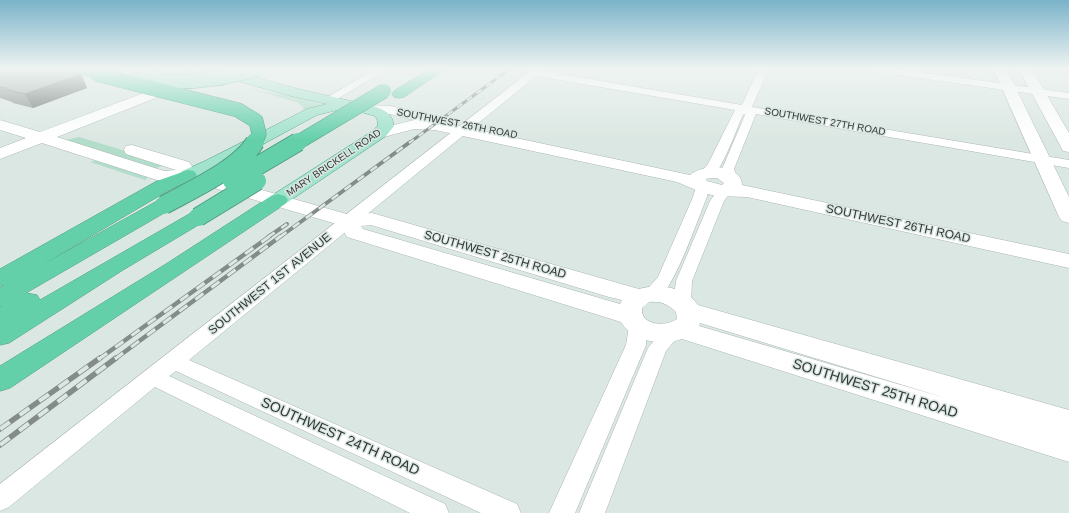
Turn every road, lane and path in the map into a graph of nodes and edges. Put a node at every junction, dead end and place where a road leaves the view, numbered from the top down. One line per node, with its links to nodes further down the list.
1 (130, 92): 22 (main road)
2 (163, 92): 34 (highway, bridge)
3 (265, 92): 19 (main road, SOUTHWEST 26TH ROAD)
4 (294, 92): 14 (main road, SOUTHWEST 26TH ROAD)
5 (342, 92): 14 (street)
6 (510, 92): 21 (street, SOUTHWEST 1ST AVENUE)
7 (665, 92): 16 (street, SOUTHWEST 27TH ROAD)
8 (753, 92): 16 (street)
9 (1010, 92): 27 (main road)
10 (1038, 92): 25 (main road)
11 (1043, 92): 13 (street)
12 (391, 93): 34 (highway, bridge)
13 (1069, 96)
14 (328, 100): 15 (main road, SOUTHWEST 26TH ROAD)
15 (349, 105): 17 (main road, SOUTHWEST 26TH ROAD); 19 (main road)
16 (747, 106): 27 (street, SOUTHWEST 27TH ROAD); 31 (street); 32 (street)
17 (368, 109): 21 (main road, SOUTHWEST 26TH ROAD); 23 (main road, MARY BRICKELL ROAD)
18 (0, 112): 22 (main road)
19 (294, 120): 30 (main road)
20 (0, 125): 22 (main road)
21 (465, 128): 23 (main road, SOUTHWEST 26TH ROAD); 31 (main road, SOUTHWEST 26TH ROAD); 36 (street, SOUTHWEST 1ST AVENUE)
22 (46, 132): 24 (main road); 26 (main road); 30 (main road)
23 (380, 133): 33 (main road, MARY BRICKELL ROAD)
24 (0, 146)
25 (1069, 147)
26 (0, 154)
27 (1040, 155): 28 (street, SOUTHWEST 27TH ROAD); 29 (street, SOUTHWEST 27TH ROAD); 35 (main road)
28 (1069, 156)
29 (1069, 164)
30 (188, 175): 33 (main road); 39 (highway)
31 (703, 179): 32 (main road, SOUTHWEST 26TH ROAD); 41 (street)
32 (728, 184): 37 (main road, SOUTHWEST 26TH ROAD); 38 (main road, SOUTHWEST 26TH ROAD); 43 (street)
33 (278, 200): 36 (main road); 47 (highway)
34 (181, 211): 40 (highway); 42 (highway); 44 (highway)
35 (1069, 217)
36 (348, 221): 41 (main road, SOUTHWEST 25TH ROAD); 45 (street, SOUTHWEST 1ST AVENUE)
37 (1069, 251)
38 (1069, 261)
39 (0, 279)
40 (0, 298)
41 (640, 308): 43 (main road); 43 (main road); 53 (street)
42 (0, 318)
43 (681, 320): 48 (main road, SOUTHWEST 25TH ROAD); 49 (main road, SOUTHWEST 25TH ROAD); 54 (street)
44 (0, 336)
45 (173, 361): 46 (street, SOUTHWEST 1ST AVENUE); 52 (street, SOUTHWEST 24TH ROAD)
46 (153, 377): 50 (street, SOUTHWEST 1ST AVENUE); 51 (street, SOUTHWEST 24TH ROAD)
47 (0, 380)
48 (1069, 423)
49 (1069, 448)
50 (0, 499)
51 (436, 513)
52 (508, 513)
53 (562, 513)
54 (592, 513)

